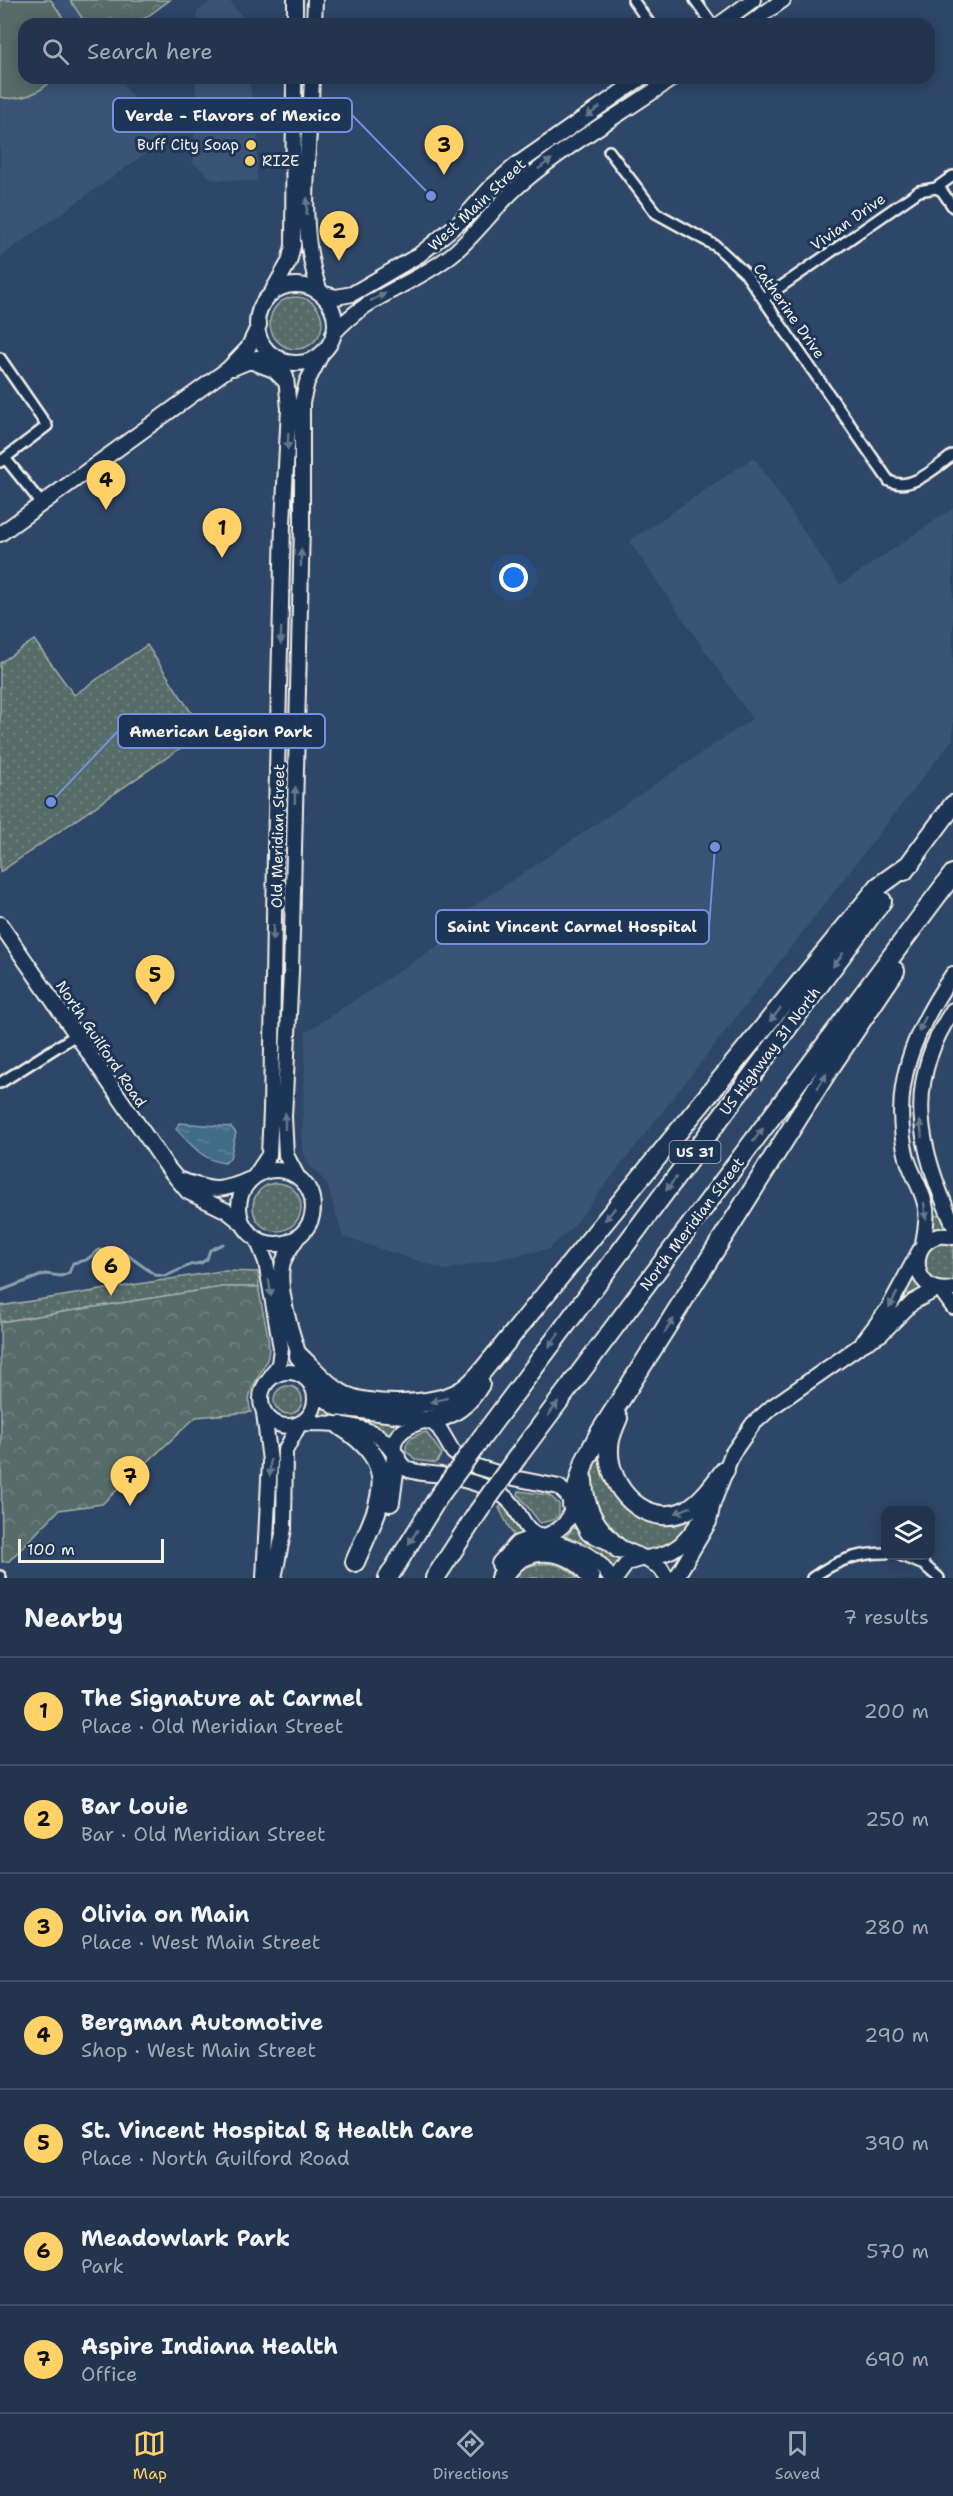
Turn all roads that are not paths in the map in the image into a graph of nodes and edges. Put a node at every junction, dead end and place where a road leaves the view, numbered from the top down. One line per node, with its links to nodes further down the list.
1 (295, 0): 7 (main road)
2 (315, 0): 8 (main road)
3 (633, 0): 9 (street)
4 (695, 0): 10 (street)
5 (753, 0): 11 (main road)
6 (783, 0): 12 (main road)
7 (295, 18)
8 (314, 18)
9 (646, 18)
10 (708, 18)
11 (728, 18)
12 (758, 18)
13 (294, 84): 23 (main road)
14 (312, 84): 21 (main road, one-way to 14)
15 (631, 84): 24 (main road, West Main Street, one-way to 24)
16 (663, 84): 27 (main road, West Main Street, one-way to 16)
17 (609, 151): 25 (street, Catherine Drive)
18 (953, 176): 19 (street, Vivian Drive)
19 (936, 188): 20 (street); 25 (street, Vivian Drive)
20 (953, 207)
21 (310, 264): 22 (main road); 24 (main road)
22 (320, 292): 23 (main road); 24 (main road, West Main Street); 27 (main road)
23 (270, 294): 26 (main road)
24 (346, 294)
25 (763, 299): 34 (street, Catherine Drive)
26 (258, 325): 29 (main road); 32 (main road)
27 (333, 334): 28 (main road)
28 (322, 353): 29 (main road); 39 (main road, Old Meridian Street, one-way to 28)
29 (277, 357): 31 (main road); 33 (main road, Old Meridian Street)
30 (0, 358): 35 (street)
31 (250, 361): 32 (main road); 33 (main road)
32 (228, 369): 36 (main road)
33 (287, 382): 40 (main road, Old Meridian Street, one-way to 40)
34 (953, 455)
35 (3, 460): 36 (street)
36 (42, 504): 37 (main road)
37 (0, 534)
38 (953, 805): 41 (highway, US Highway 31 North / US 31)
39 (294, 853): 40 (main road); 48 (main road, Old Meridian Street)
40 (275, 854): 46 (main road, Old Meridian Street, one-way to 46)
41 (910, 863): 62 (highway, one-way to 62); 84 (highway, US Highway 31 North / US 31, one-way to 84, bridge)
42 (948, 880): 64 (highway, one-way to 42); 85 (highway, North Meridian Street / US 31, one-way to 42, bridge)
43 (0, 924): 47 (main road, North Guilford Road)
44 (953, 974): 58 (main road, one-way to 58)
45 (953, 1010): 54 (main road, one-way to 45)
46 (272, 1014): 48 (main road); 51 (main road, Old Meridian Street)
47 (76, 1035): 49 (street); 52 (main road, North Guilford Road)
48 (288, 1061): 50 (main road, Old Meridian Street, one-way to 48)
49 (0, 1083)
50 (297, 1176): 51 (main road); 56 (main road)
51 (254, 1177): 52 (main road, North Guilford Road); 53 (main road)
52 (179, 1179): 53 (main road, North Guilford Road)
53 (242, 1223): 57 (main road)
54 (953, 1224)
55 (953, 1237): 58 (main road)
56 (297, 1238): 57 (main road); 63 (main road)
57 (257, 1239): 65 (main road, one-way to 65)
58 (922, 1248): 59 (main road); 61 (main road, one-way to 61)
59 (944, 1289): 60 (main road); 61 (main road)
60 (953, 1307)
61 (861, 1345): 73 (main road)
62 (499, 1351): 63 (highway, one-way to 63); 68 (highway)
63 (299, 1356): 66 (main road)
64 (637, 1375): 72 (highway); 73 (highway, one-way to 64)
65 (270, 1378): 66 (main road); 67 (main road)
66 (311, 1385): 68 (main road); 69 (main road)
67 (263, 1410): 69 (main road); 82 (main road, one-way to 82)
68 (429, 1420): 71 (main road); 75 (main road)
69 (300, 1423): 70 (main road); 83 (main road)
70 (341, 1426): 71 (main road); 81 (highway)
71 (396, 1456): 76 (main road); 81 (highway)
72 (583, 1467): 75 (highway); 77 (highway)
73 (725, 1470): 74 (main road)
74 (713, 1503): 79 (main road); 92 (main road)
75 (572, 1506): 76 (main road); 77 (main road)
76 (541, 1537): 86 (highway); 89 (main road)
77 (619, 1549): 79 (main road)
78 (881, 1553): 93 (street)
79 (645, 1558): 90 (main road); 91 (main road)
80 (912, 1560): 94 (street)
81 (351, 1570)
82 (264, 1578)
83 (274, 1578)
84 (388, 1578)
85 (435, 1578)
86 (491, 1578)
87 (500, 1578): 88 (highway)
88 (590, 1578)
89 (610, 1578)
90 (616, 1578)
91 (667, 1578)
92 (676, 1578)
93 (812, 1578)
94 (939, 1578)

